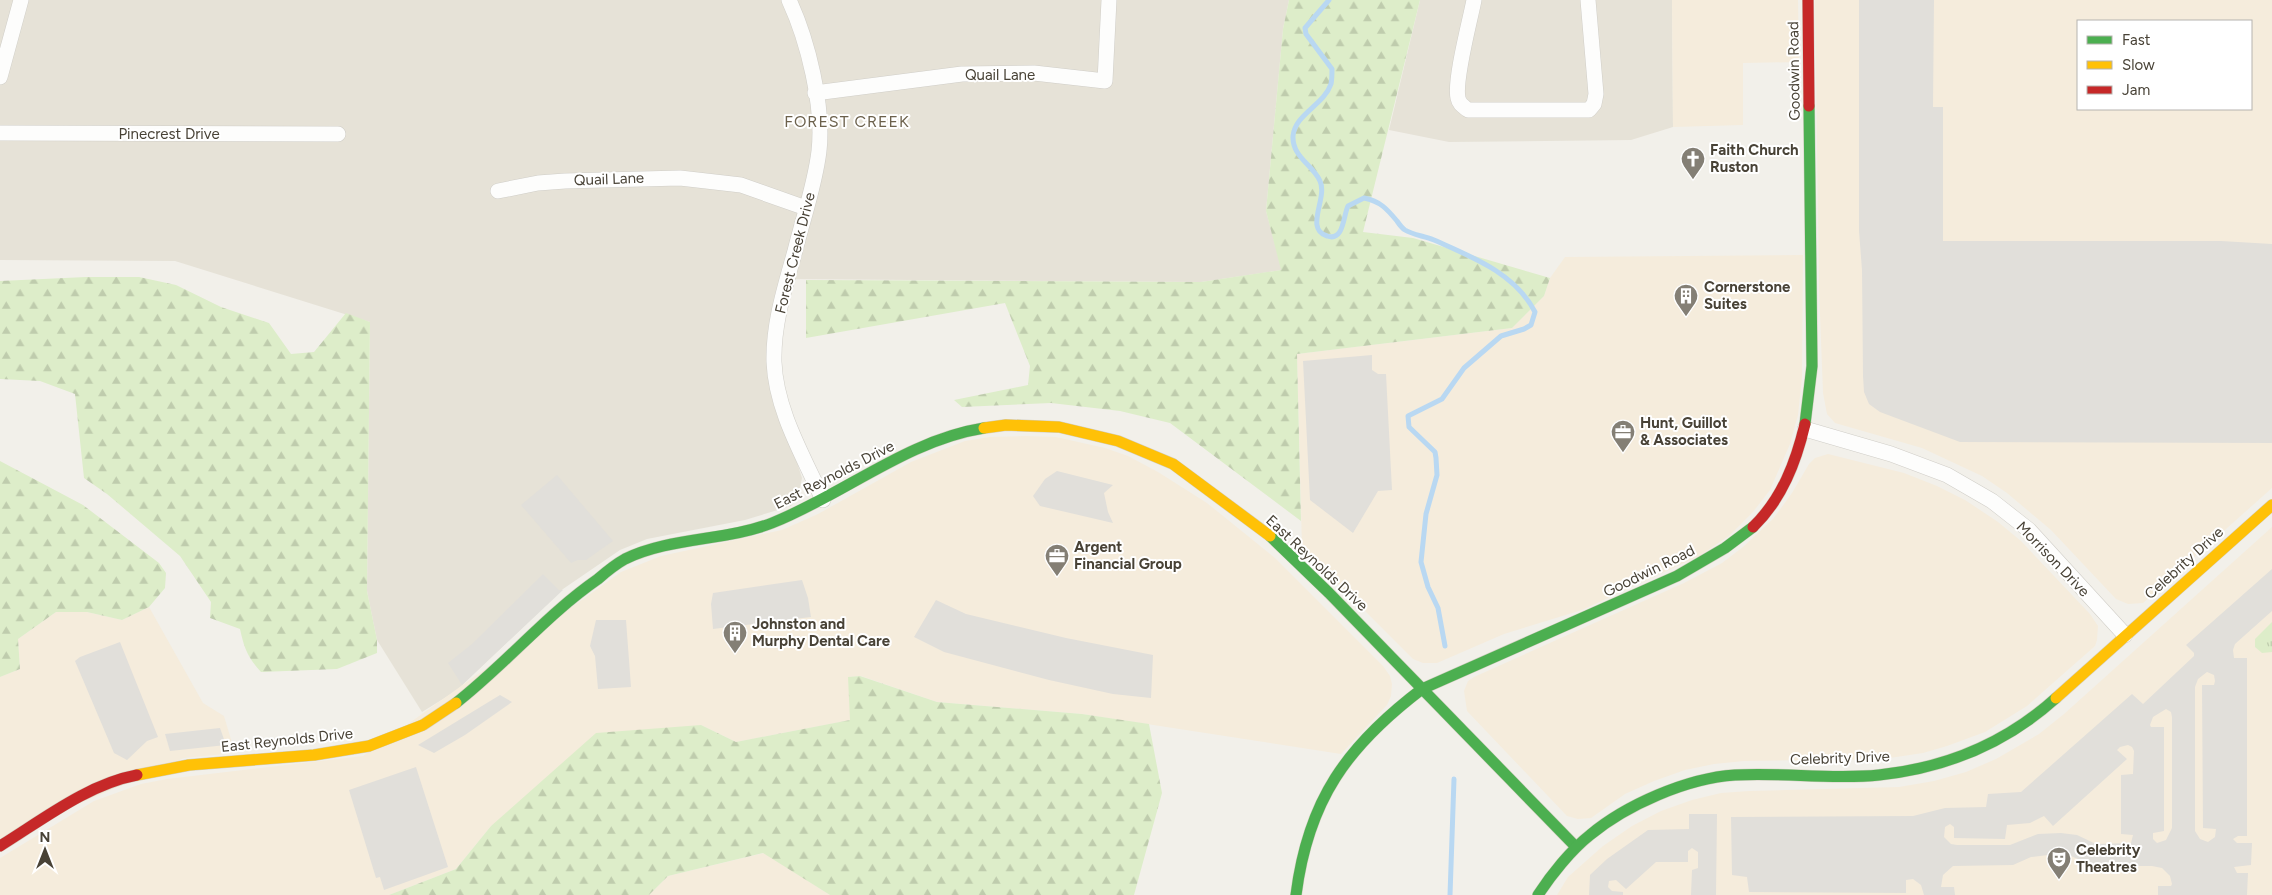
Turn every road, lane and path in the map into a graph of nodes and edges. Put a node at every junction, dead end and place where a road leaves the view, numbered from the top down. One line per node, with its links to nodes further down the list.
1 (21, 0): 7 (street)
2 (789, 0): 8 (street, Forest Creek Drive)
3 (1109, 0): 8 (street, Quail Lane)
4 (1474, 0): 5 (street)
5 (1588, 0)
6 (1808, 0): 13 (street, Goodwin Road)
7 (0, 77)
8 (816, 93): 12 (street, Forest Creek Drive)
9 (0, 133): 10 (street, Pinecrest Drive)
10 (338, 134)
11 (498, 191): 12 (street, Quail Lane)
12 (806, 208): 14 (street, Forest Creek Drive)
13 (1805, 429): 16 (street, Morrison Drive); 17 (street, Goodwin Road)
14 (823, 500): 17 (street, East Reynolds Drive); 18 (street, East Reynolds Drive)
15 (2272, 505): 16 (street, Celebrity Drive)
16 (2125, 635): 19 (street, Celebrity Drive)
17 (1422, 689): 19 (street, East Reynolds Drive); 20 (street, Goodwin Road)
18 (0, 846)
19 (1576, 847): 21 (street, Celebrity Drive)
20 (1296, 895)
21 (1538, 895)

